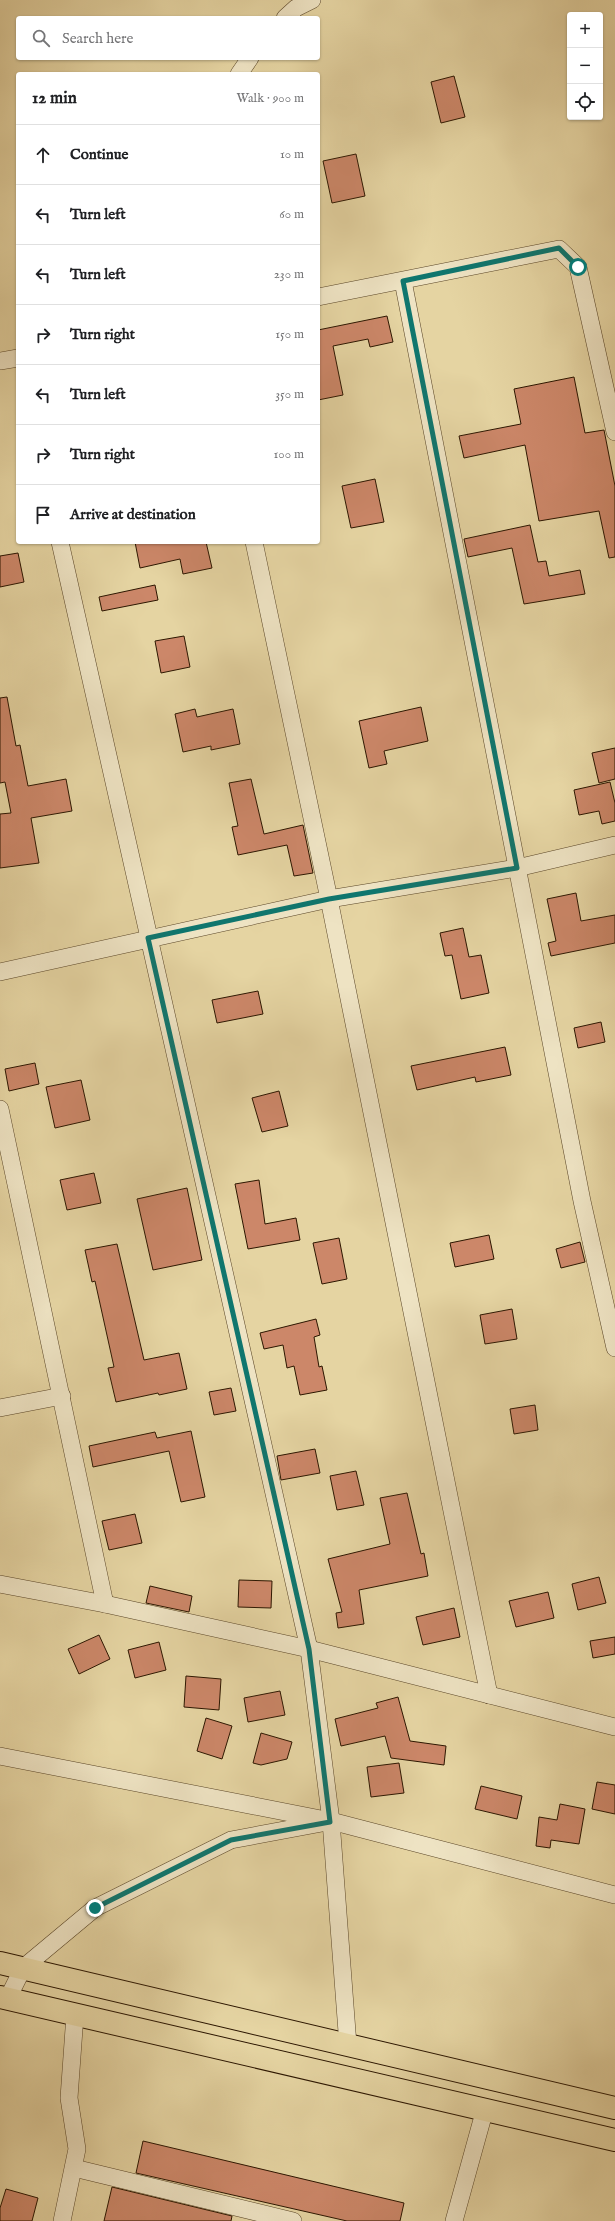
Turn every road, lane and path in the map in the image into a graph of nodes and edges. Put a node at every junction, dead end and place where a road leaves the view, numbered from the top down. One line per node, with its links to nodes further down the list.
1 (312, 0): 2 (street)
2 (287, 16)
3 (249, 60): 4 (street)
4 (240, 72)
5 (403, 281): 6 (street); 9 (street); 13 (street)
6 (320, 297)
7 (16, 358): 8 (street)
8 (0, 361)
9 (615, 432)
10 (60, 544): 15 (street)
11 (254, 544): 14 (street)
12 (615, 845): 13 (street)
13 (517, 868): 14 (street); 18 (street)
14 (329, 899): 15 (street); 24 (street)
15 (148, 938): 16 (street); 23 (street)
16 (0, 972)
17 (0, 1109): 19 (street)
18 (614, 1344)
19 (62, 1396): 20 (street); 22 (street)
20 (0, 1408)
21 (0, 1584): 22 (street)
22 (105, 1604): 23 (street)
23 (309, 1649): 24 (street); 27 (street)
24 (489, 1695): 25 (street)
25 (615, 1727)
26 (0, 1756): 27 (street)
27 (330, 1822): 28 (street); 30 (street); 33 (street)
28 (615, 1895)
29 (0, 1963): 30 (main road)
30 (23, 1968): 31 (street); 33 (main road)
31 (4, 1997): 32 (main road)
32 (75, 2015): 35 (main road); 37 (street)
33 (348, 2045): 34 (main road)
34 (615, 2108)
35 (486, 2109): 36 (main road); 40 (street)
36 (615, 2140)
37 (74, 2168): 38 (street); 39 (street)
38 (62, 2221)
39 (293, 2221)
40 (454, 2221)

